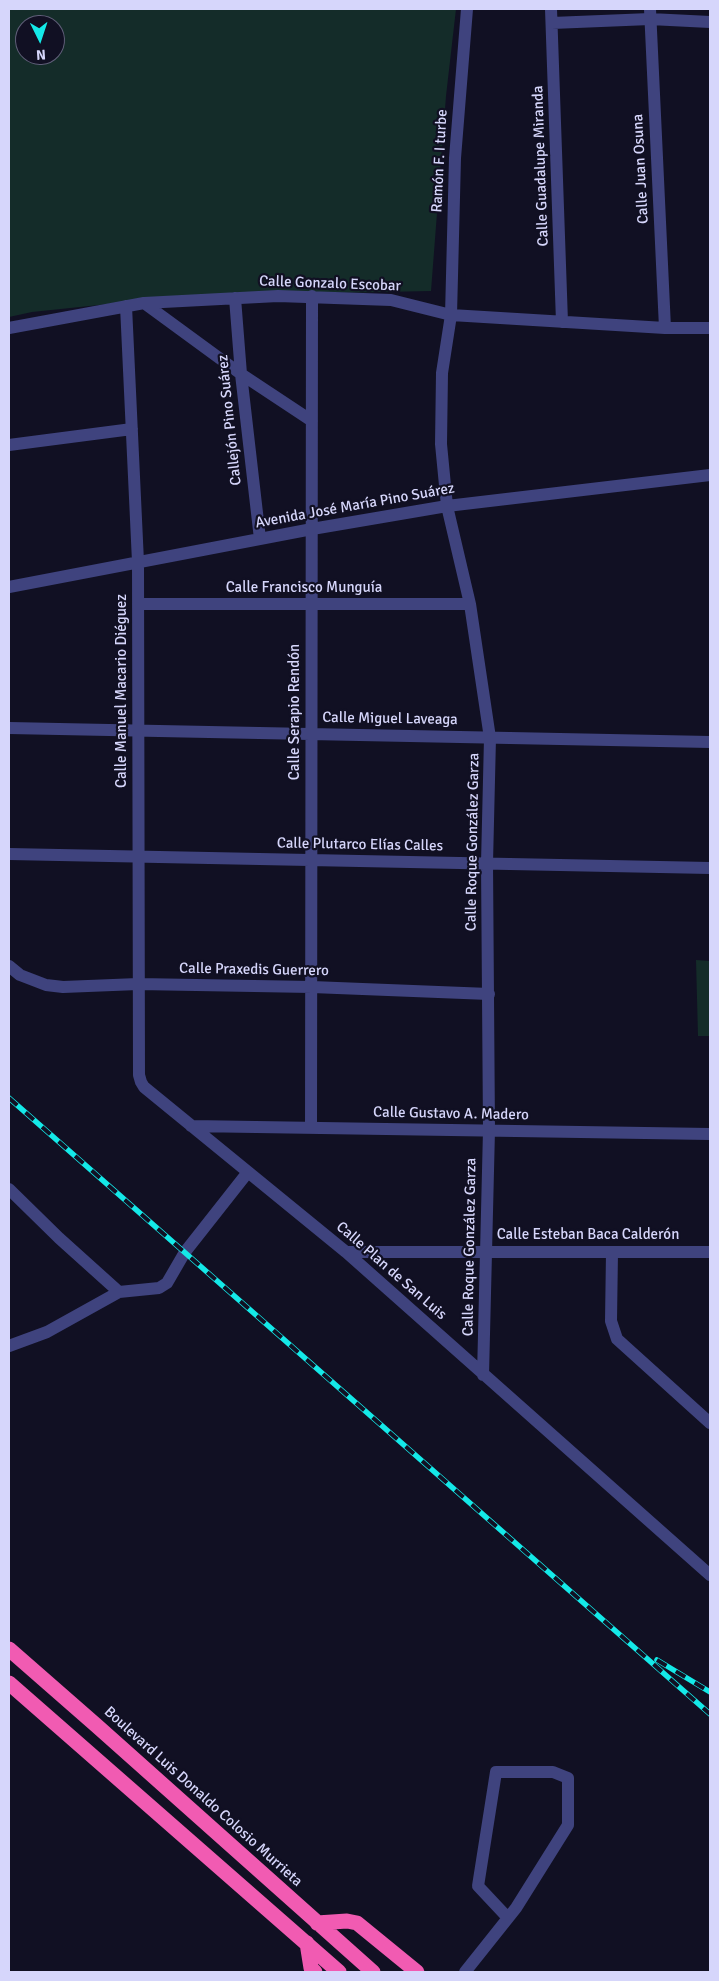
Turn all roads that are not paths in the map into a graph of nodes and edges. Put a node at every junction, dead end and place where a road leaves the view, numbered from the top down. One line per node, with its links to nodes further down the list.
1 (467, 9): 10 (street, Ramón F. I turbe)
2 (552, 9): 5 (street, Calle Guadalupe Miranda)
3 (650, 14): 4 (street); 5 (street); 13 (street, Calle Juan Osuna)
4 (710, 22)
5 (552, 24): 11 (street, Calle Guadalupe Miranda)
6 (312, 296): 7 (street, Calle Gonzalo Escobar); 10 (street, Calle Gonzalo Escobar); 16 (street, Calle Serapio Rendón)
7 (235, 298): 8 (street, Calle Gonzalo Escobar); 15 (street, Callejón Pino Suárez)
8 (144, 303): 9 (street, Calle Gonzalo Escobar); 15 (street)
9 (126, 306): 12 (street, Calle Gonzalo Escobar); 17 (street, Calle Manuel Macario Diéguez)
10 (450, 315): 11 (street, Calle Gonzalo Escobar); 20 (street, Calle Roque González Garza)
11 (562, 322): 13 (street, Calle Gonzalo Escobar)
12 (9, 328)
13 (665, 328): 14 (street, Calle Gonzalo Escobar)
14 (710, 328)
15 (241, 374): 16 (street); 22 (street, Callejón Pino Suárez)
16 (312, 422): 21 (street, Calle Serapio Rendón)
17 (132, 429): 18 (street); 23 (street, Calle Manuel Macario Diéguez)
18 (9, 445)
19 (710, 475): 20 (street, Avenida José María Pino Suárez)
20 (448, 506): 21 (street, Avenida José María Pino Suárez); 26 (street, Calle Roque González Garza)
21 (312, 529): 22 (street, Avenida José María Pino Suárez); 27 (street, Calle Serapio Rendón)
22 (260, 539): 23 (street, Avenida José María Pino Suárez)
23 (138, 562): 24 (street, Avenida José María Pino Suárez); 25 (street, Calle Manuel Macario Diéguez)
24 (9, 587)
25 (138, 604): 27 (street, Calle Francisco Munguía); 29 (street, Calle Manuel Macario Diéguez)
26 (470, 604): 27 (street, Calle Francisco Munguía); 31 (street, Calle Roque González Garza)
27 (312, 605): 30 (street, Calle Serapio Rendón)
28 (9, 728): 29 (street, Calle Miguel Laveaga)
29 (138, 731): 30 (street, Calle Miguel Laveaga); 34 (street, Calle Manuel Macario Diéguez)
30 (312, 734): 31 (street, Calle Miguel Laveaga); 35 (street, Calle Serapio Rendón)
31 (490, 738): 32 (street, Calle Miguel Laveaga); 36 (street, Calle Roque González Garza)
32 (710, 742)
33 (9, 854): 34 (street, Calle Plutarco Elías Calles)
34 (138, 856): 35 (street, Calle Plutarco Elías Calles); 39 (street, Calle Manuel Macario Diéguez)
35 (312, 860): 36 (street, Calle Plutarco Elías Calles); 40 (street, Calle Serapio Rendón)
36 (487, 863): 37 (street, Calle Plutarco Elías Calles); 41 (street, Calle Roque González Garza)
37 (710, 868)
38 (9, 966): 39 (street, Calle Praxedis Guerrero)
39 (138, 984): 40 (street, Calle Praxedis Guerrero); 42 (street, Calle Manuel Macario Diéguez)
40 (312, 987): 41 (street, Calle Praxedis Guerrero); 44 (street, Calle Serapio Rendón)
41 (489, 994): 45 (street, Calle Roque González Garza)
42 (138, 1076): 43 (street, Calle Plan de San Luis)
43 (191, 1126): 44 (street, Calle Gustavo A. Madero); 47 (street, Calle Plan de San Luis)
44 (312, 1128): 45 (street, Calle Gustavo A. Madero)
45 (489, 1130): 46 (street, Calle Gustavo A. Madero); 50 (street, Calle Roque González Garza)
46 (710, 1134)
47 (248, 1172): 49 (street, Calle Plan de San Luis); 53 (street)
48 (9, 1189): 53 (street)
49 (346, 1252): 50 (street, Calle Esteban Baca Calderón); 55 (street, Calle Plan de San Luis)
50 (486, 1252): 51 (street, Calle Esteban Baca Calderón); 55 (street, Calle Roque González Garza)
51 (612, 1252): 52 (street, Calle Esteban Baca Calderón); 56 (street)
52 (710, 1252)
53 (119, 1292): 54 (street)
54 (9, 1346)
55 (483, 1375): 57 (street, Calle Plan de San Luis)
56 (710, 1422)
57 (710, 1575)
58 (9, 1649): 61 (highway, Boulevard Luis Donaldo Colosio Murrieta)
59 (9, 1683): 62 (highway)
60 (508, 1918): 60 (street); 67 (street)
61 (317, 1923): 65 (highway, Boulevard Luis Donaldo Colosio Murrieta); 66 (highway)
62 (306, 1943): 63 (highway); 64 (highway)
63 (315, 1972)
64 (339, 1972)
65 (373, 1972)
66 (417, 1972)
67 (465, 1972)

